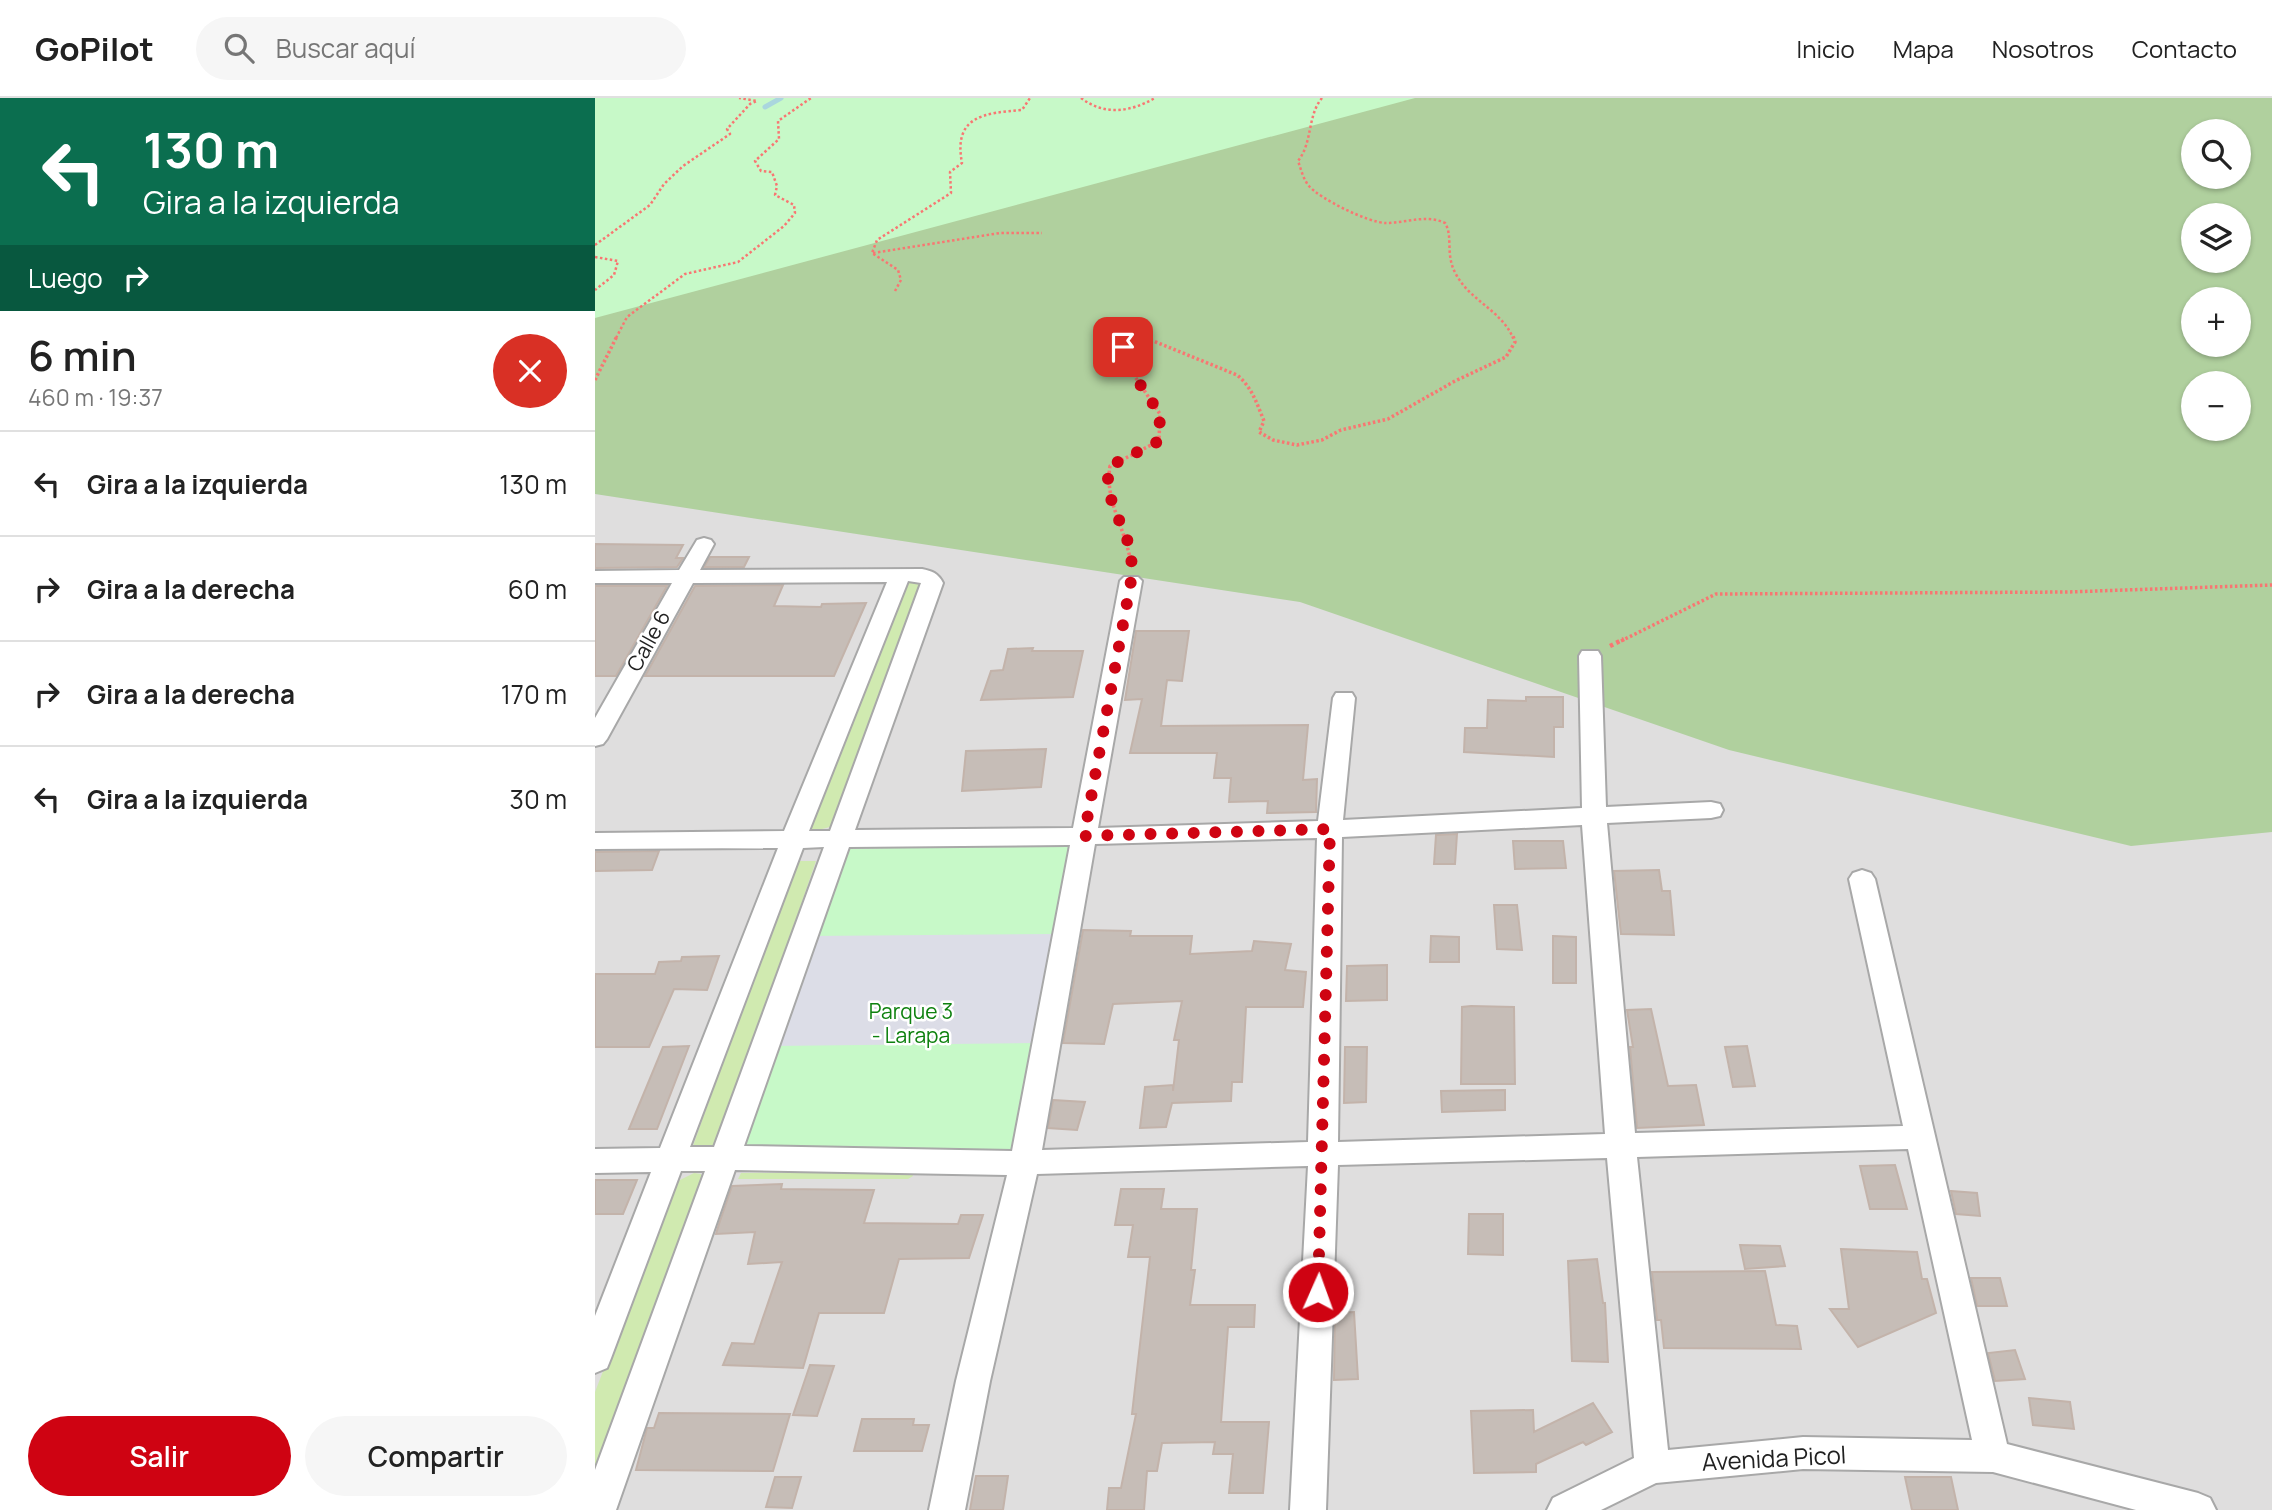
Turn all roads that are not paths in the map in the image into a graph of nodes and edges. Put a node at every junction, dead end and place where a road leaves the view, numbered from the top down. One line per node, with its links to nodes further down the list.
1 (704, 544): 4 (street, Calle 6)
2 (900, 575): 4 (street); 13 (street); 14 (street)
3 (595, 577): 4 (street)
4 (684, 577): 8 (street, Calle 6)
5 (1131, 581): 12 (street)
6 (1590, 656): 10 (street)
7 (1343, 698): 11 (street)
8 (595, 739)
9 (1711, 810): 10 (street)
10 (1594, 817): 11 (street); 18 (street)
11 (1330, 829): 12 (street); 19 (street)
12 (1084, 836): 14 (street); 23 (street)
13 (793, 840): 14 (street); 15 (street); 22 (street)
14 (841, 840): 20 (street)
15 (595, 841)
16 (1862, 878): 17 (street)
17 (1920, 1137): 18 (street); 25 (street)
18 (1621, 1146): 19 (street); 26 (street)
19 (1323, 1156): 23 (street); 29 (street)
20 (724, 1159): 22 (street); 23 (street); 27 (street)
21 (595, 1161): 22 (street)
22 (672, 1161): 24 (street)
23 (1025, 1161): 28 (street)
24 (595, 1358)
25 (1993, 1456): 26 (street, Avenida Picol); 31 (street, Avenida Picol)
26 (1653, 1467): 30 (street, Avenida Picol)
27 (598, 1510)
28 (947, 1510)
29 (1308, 1510)
30 (1565, 1510)
31 (2198, 1510)

